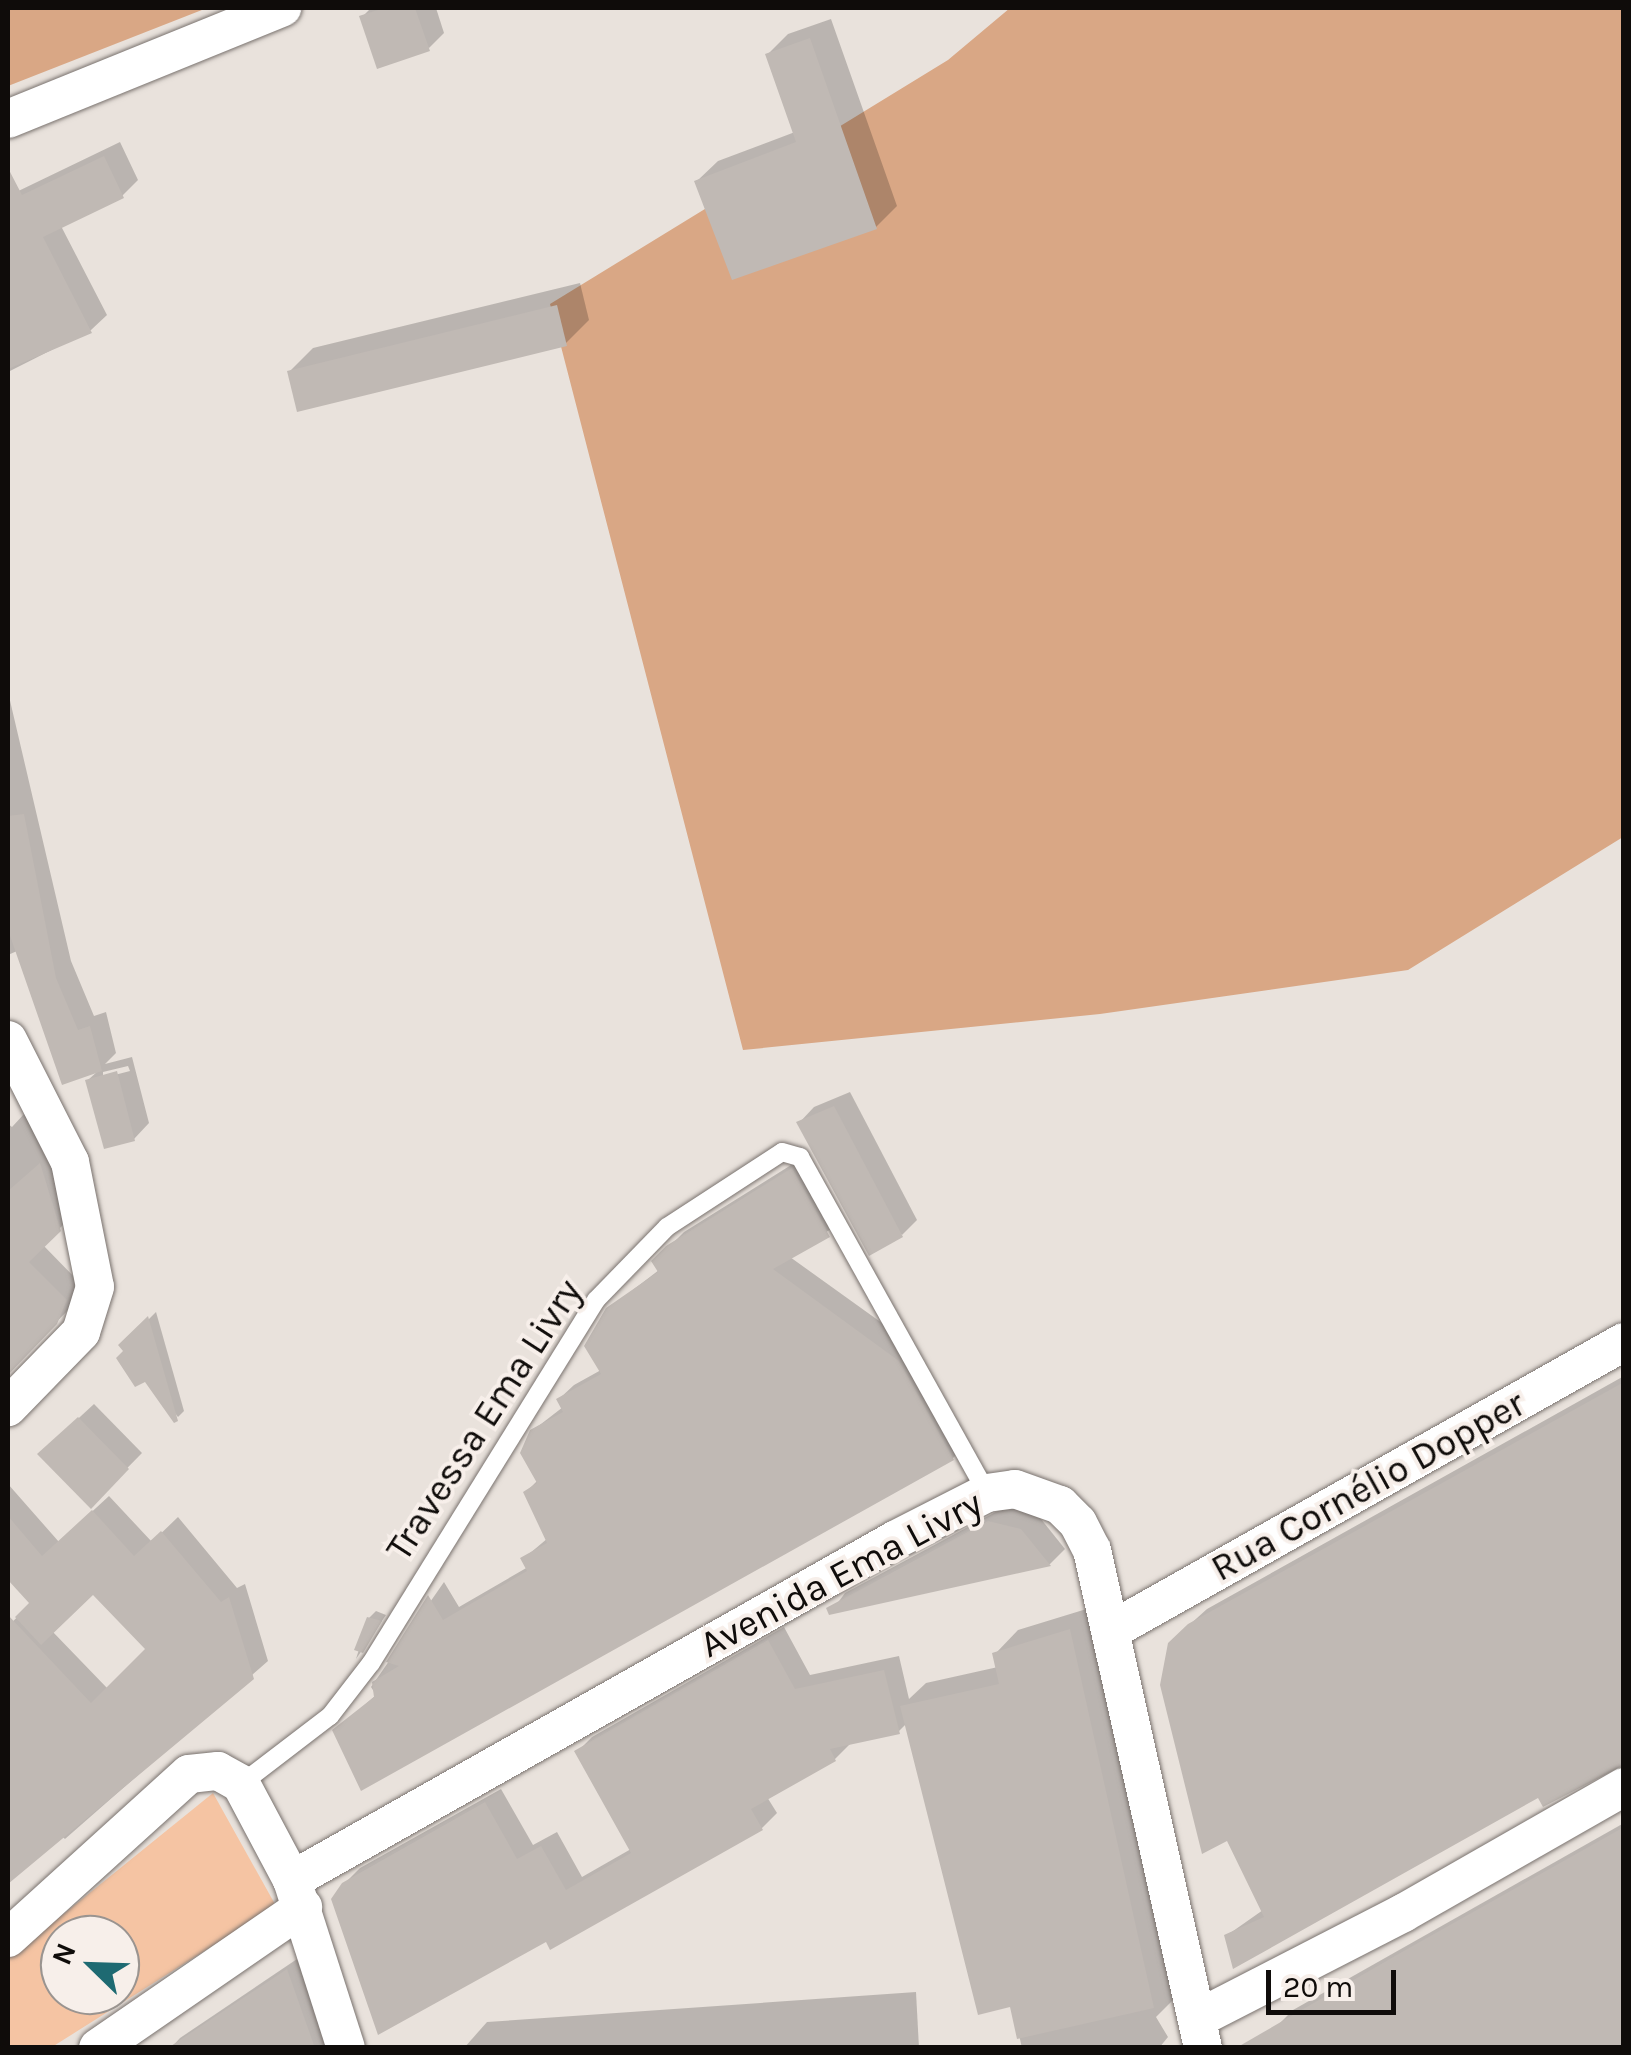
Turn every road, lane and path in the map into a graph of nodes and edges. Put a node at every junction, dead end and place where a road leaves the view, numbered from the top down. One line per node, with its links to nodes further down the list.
1 (282, 8): 2 (street)
2 (8, 119)
3 (8, 1040): 5 (street)
4 (1624, 1342): 7 (street, Rua Cornélio Dopper)
5 (8, 1407)
6 (986, 1493): 7 (street, Avenida Ema Livry); 8 (lane, Travessa Ema Livry); 10 (street, Avenida Ema Livry)
7 (1112, 1630): 12 (street, Avenida Ema Livry)
8 (242, 1784): 10 (street); 11 (street)
9 (1624, 1788): 12 (street)
10 (297, 1894): 13 (street, Avenida Ema Livry); 14 (street)
11 (8, 1938)
12 (1200, 2033)
13 (98, 2048)
14 (346, 2048)

